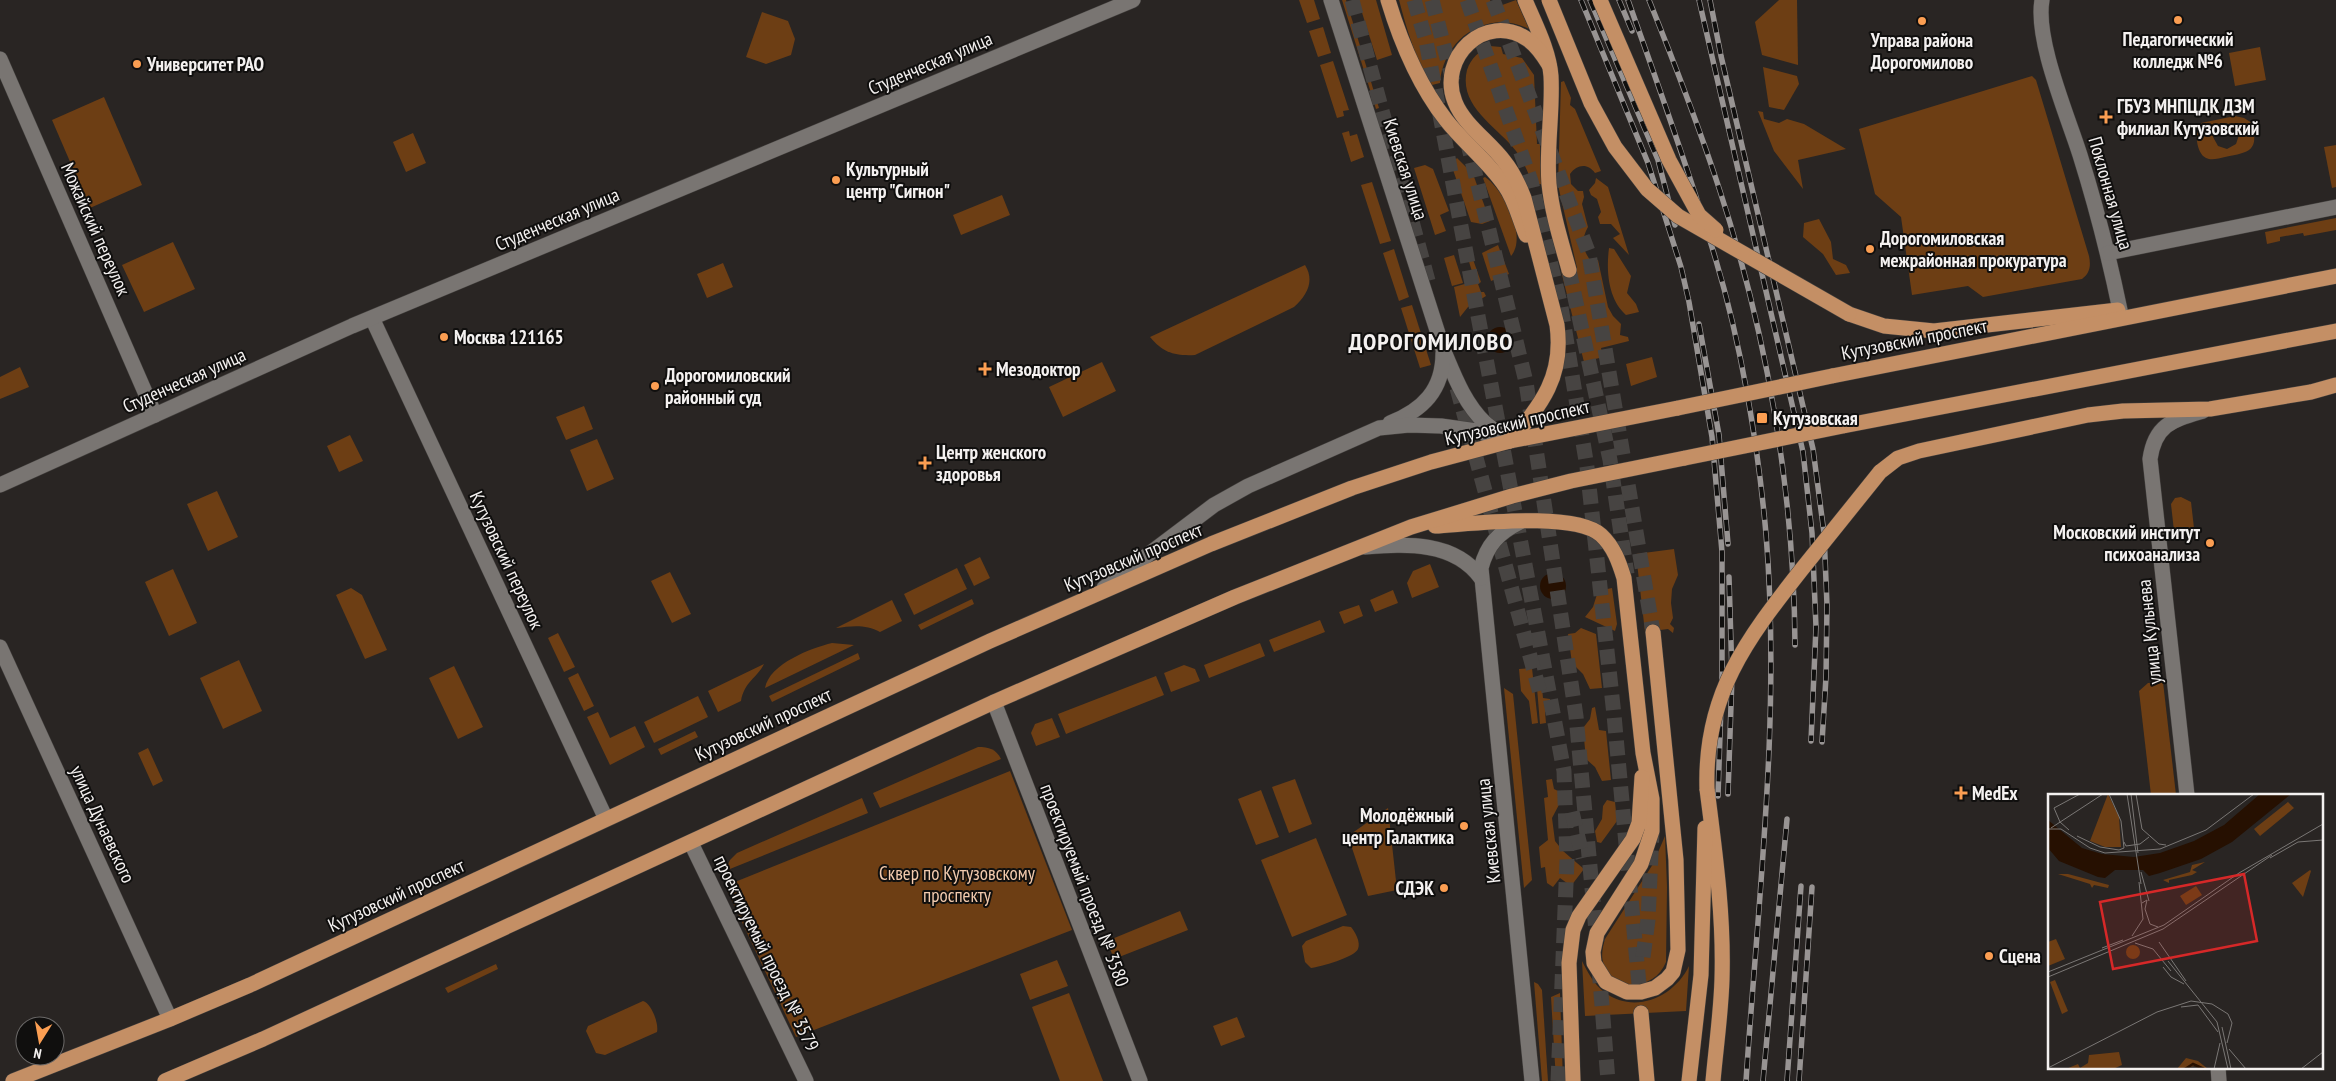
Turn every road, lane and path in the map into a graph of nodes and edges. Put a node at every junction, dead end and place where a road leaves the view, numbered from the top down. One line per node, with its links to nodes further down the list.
1 (1133, 0): 18 (street, Студенческая улица)
2 (1331, 0): 20 (street, Киевская улица)
3 (1388, 0): 15 (main road)
4 (1525, 0): 9 (main road)
5 (1549, 0): 11 (main road, bridge)
6 (1600, 0): 11 (main road, bridge)
7 (2042, 0): 12 (street, Поклонная улица)
8 (0, 59): 25 (street, Можайский переулок)
9 (1549, 65): 13 (main road); 15 (main road)
10 (2336, 207): 12 (street)
11 (1734, 247): 17 (main road, bridge)
12 (2108, 253): 17 (street, Поклонная улица)
13 (1569, 270)
14 (2336, 276): 16 (main road, Кутузовский проспект)
15 (1544, 277): 27 (main road)
16 (2219, 300): 17 (main road); 27 (main road, Кутузовский проспект, bridge)
17 (2120, 310)
18 (372, 318): 25 (street, Студенческая улица); 40 (street, Кутузовский переулок)
19 (2336, 332): 30 (main road, bridge)
20 (1443, 349): 26 (street, Киевская улица); 27 (street, Киевская улица)
21 (2336, 385): 23 (main road)
22 (2336, 391): 23 (street)
23 (2310, 392): 24 (main road)
24 (2210, 409): 38 (main road, bridge); 39 (street, улица Кульнева)
25 (155, 415): 28 (street, Студенческая улица)
26 (1379, 428): 27 (street); 33 (street, Киевская улица)
27 (1510, 441): 33 (main road, Кутузовский проспект)
28 (0, 486)
29 (1520, 522): 30 (main road); 32 (street, Киевская улица); 37 (main road)
30 (1411, 527): 31 (main road)
31 (1362, 547): 32 (street); 36 (main road)
32 (1481, 578): 49 (street, Киевская улица)
33 (1095, 594): 40 (main road, Кутузовский проспект)
34 (1652, 632): 37 (main road)
35 (0, 646): 43 (street, улица Дунаевского)
36 (994, 702): 41 (main road); 48 (street, проектируемый проезд № 3580)
37 (1643, 754): 50 (main road)
38 (1707, 789): 52 (main road); 53 (main road)
39 (2187, 794)
40 (606, 818): 43 (main road, Кутузовский проспект)
41 (691, 842): 46 (main road); 47 (street, проектируемый проезд № 3579)
42 (1642, 1013): 51 (main road)
43 (170, 1019): 45 (main road, Кутузовский проспект)
44 (2218, 1068): 54 (street)
45 (13, 1081)
46 (165, 1081)
47 (806, 1081)
48 (1140, 1081)
49 (1532, 1081)
50 (1573, 1081)
51 (1646, 1081)
52 (1689, 1081)
53 (1713, 1081)
54 (2219, 1081)

